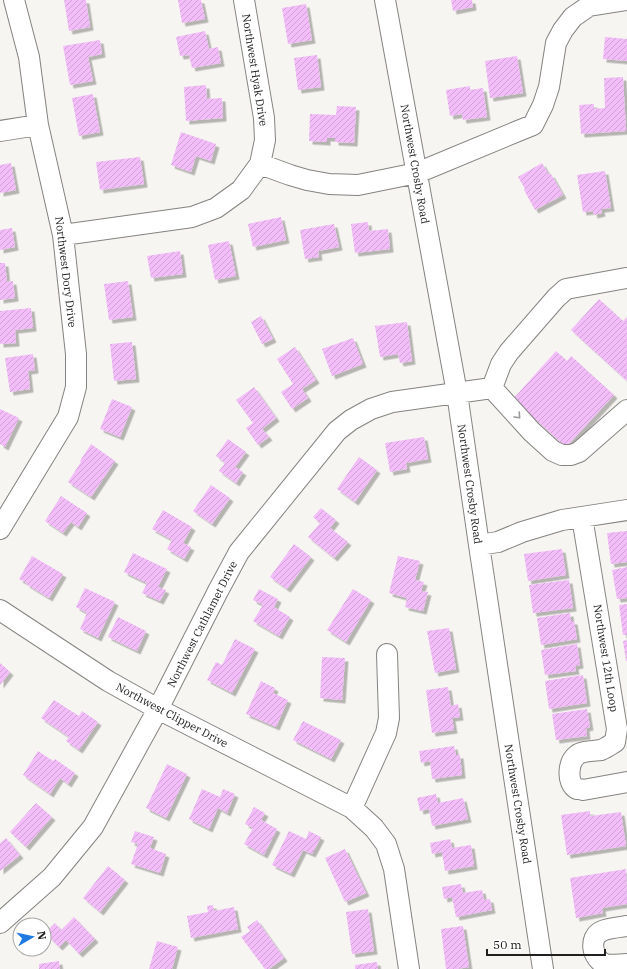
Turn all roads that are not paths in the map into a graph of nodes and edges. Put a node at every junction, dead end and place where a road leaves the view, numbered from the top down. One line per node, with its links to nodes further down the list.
1 (14, 0): 6 (street, Northwest Dory Drive)
2 (244, 0): 8 (street, Northwest Hyak Drive)
3 (386, 0): 9 (street, Northwest Crosby Road)
4 (626, 0): 5 (street)
5 (576, 7): 9 (street)
6 (38, 125): 7 (street); 10 (street, Northwest Dory Drive)
7 (0, 131)
8 (260, 164): 9 (street); 10 (street)
9 (417, 172): 13 (street, Northwest Crosby Road)
10 (63, 235): 17 (street, Northwest Dory Drive)
11 (627, 278): 12 (street)
12 (492, 388): 13 (street, Northwest Cathlamet Drive); 14 (street, one-way to 14)
13 (457, 393): 18 (street, Northwest Crosby Road); 21 (street, Northwest Cathlamet Drive)
14 (627, 410)
15 (627, 510): 16 (street)
16 (582, 517): 18 (street); 22 (street, Northwest 12th Loop)
17 (0, 529)
18 (479, 545): 28 (street, Northwest Crosby Road)
19 (0, 610): 21 (street, Northwest Clipper Drive)
20 (387, 654): 23 (street)
21 (158, 709): 23 (street, Northwest Clipper Drive); 24 (street, Northwest Cathlamet Drive)
22 (627, 782)
23 (352, 808): 27 (street, Northwest Clipper Drive)
24 (0, 923)
25 (627, 926): 26 (street)
26 (627, 964)
27 (409, 969)
28 (543, 969)

